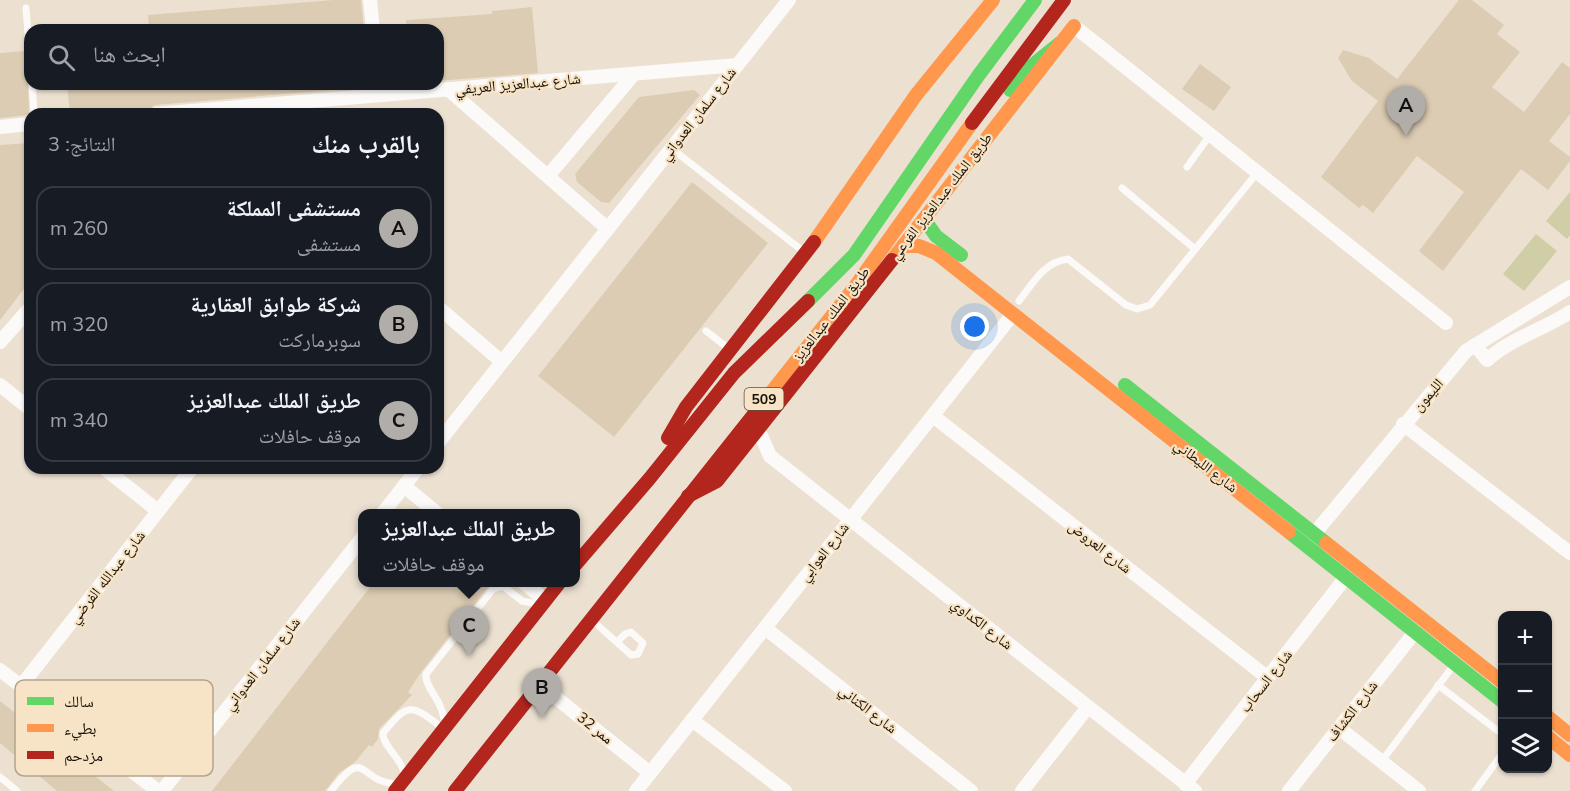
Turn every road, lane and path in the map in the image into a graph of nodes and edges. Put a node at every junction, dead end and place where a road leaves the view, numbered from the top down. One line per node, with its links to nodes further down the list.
1 (370, 0): 8 (street)
2 (789, 0): 11 (street, شارع سلمان العدواني)
3 (993, 0): 31 (main road)
4 (1035, 0): 53 (main road, طريق الملك عبدالعزيز / 509)
5 (1064, 0): 20 (main road, طريق الملك عبدالعزيز / 509)
6 (26, 8): 7 (lane)
7 (27, 24)
8 (372, 24)
9 (1074, 26): 10 (main road, طريق الملك عبدالعزيز الفرعي); 21 (street)
10 (1060, 43): 20 (main road); 27 (main road, طريق الملك عبدالعزيز الفرعي)
11 (737, 65): 12 (street, شارع عبدالعزيز العريفي); 22 (street, شارع سلمان العدواني)
12 (634, 74): 15 (street, شارع عبدالعزيز العريفي); 25 (street)
13 (32, 90): 16 (lane)
14 (378, 90): 15 (street, شارع عبدالعزيز العريفي); 17 (street, شارع عبدالعزيز العريفي)
15 (449, 90): 25 (street)
16 (34, 108)
17 (232, 108)
18 (24, 125): 19 (street)
19 (0, 127)
20 (962, 135): 58 (main road, طريق الملك عبدالعزيز / 509)
21 (1210, 135): 23 (lane); 24 (street)
22 (672, 148): 28 (street, شارع سلمان العدواني); 31 (lane)
23 (1187, 166)
24 (1257, 173): 30 (lane); 38 (street)
25 (548, 177): 28 (street)
26 (1122, 188): 30 (lane)
27 (924, 219): 29 (main road, طريق الملك عبدالعزيز الفرعي); 33 (main road, شارع الليطاني)
28 (608, 229): 44 (street, شارع سلمان العدواني)
29 (903, 246): 33 (main road, شارع الليطاني); 49 (main road, طريق الملك عبدالعزيز الفرعي)
30 (1195, 249): 33 (lane)
31 (806, 253): 43 (main road)
32 (1570, 287): 42 (street, الليمون)
33 (1016, 307): 47 (street, شارع العوابي); 63 (main road, شارع الليطاني); 67 (main road, شارع الليطاني)
34 (444, 312): 44 (street)
35 (1570, 312): 39 (street)
36 (24, 315): 41 (street)
37 (1570, 319): 39 (street)
38 (1446, 323)
39 (1550, 325): 42 (street)
40 (706, 331): 43 (lane)
41 (0, 342)
42 (1475, 345): 48 (street, الليمون)
43 (729, 350): 53 (main road)
44 (502, 362): 50 (street, شارع سلمان العدواني)
45 (0, 385): 46 (street)
46 (24, 404)
47 (933, 416): 62 (street, شارع العوابي); 79 (street, شارع العروض)
48 (1403, 424): 63 (street, الليمون); 65 (street)
49 (759, 431): 51 (main road, طريق الملك عبدالعزيز الفرعي); 52 (street, شارع الكداوي)
50 (444, 435)
51 (742, 452): 52 (street); 58 (main road, طريق الملك عبدالعزيز الفرعي)
52 (770, 456): 62 (street, شارع الكداوي)
53 (661, 464): 66 (main road, طريق الملك عبدالعزيز / 509)
54 (112, 474): 61 (street)
55 (187, 474): 61 (street, شارع عبدالله الفرضي)
56 (413, 474): 57 (street)
57 (404, 486): 59 (street); 60 (street)
58 (688, 496): 73 (main road, طريق الملك عبدالعزيز / 509)
59 (385, 509)
60 (433, 509)
61 (158, 511): 81 (street, شارع عبدالله الفرضي)
62 (850, 520): 74 (street, شارع العوابي); 86 (street, شارع الكداوي)
63 (1314, 534): 80 (main road, شارع الليطاني)
64 (358, 544): 89 (street, شارع سلمان العدواني)
65 (1570, 553)
66 (580, 559)
67 (1346, 577): 75 (main road, شارع الليطاني); 79 (street, شارع السحاب)
68 (500, 587): 90 (lane)
69 (504, 587): 72 (lane)
70 (528, 587): 72 (street)
71 (556, 587): 72 (main road)
72 (543, 602): 90 (main road)
73 (591, 619): 76 (lane); 83 (main road, طريق الملك عبدالعزيز / 509)
74 (765, 628): 88 (street, شارع العوابي); 110 (street, شارع الكناني)
75 (1415, 632): 77 (main road, شارع الليطاني); 91 (street, شارع الكشاف)
76 (617, 642)
77 (1455, 663): 84 (lane); 85 (main road, شارع الليطاني)
78 (0, 670): 82 (street)
79 (1268, 678): 103 (street, شارع السحاب)
80 (1498, 678)
81 (26, 680)
82 (15, 681)
83 (539, 684): 98 (street, ممر 32); 107 (main road, طريق الملك عبدالعزيز / 509)
84 (1438, 685): 92 (lane); 97 (lane)
85 (1498, 697)
86 (1088, 707): 103 (street, شارع الكداوي); 111 (street)
87 (1550, 719): 93 (main road)
88 (692, 720): 98 (street, شارع العوابي); 109 (street)
89 (213, 725)
90 (443, 728): 102 (main road); 102 (lane)
91 (1339, 728): 97 (street); 112 (street, شارع الكشاف)
92 (1498, 730)
93 (1570, 735)
94 (1552, 740): 95 (main road)
95 (1570, 755)
96 (1498, 761): 114 (lane)
97 (1381, 762): 113 (street)
98 (650, 773): 108 (street, شارع العوابي)
99 (140, 776): 105 (street)
100 (172, 776): 105 (street, شارع سلمان العدواني)
101 (0, 777): 104 (lane)
102 (400, 784): 106 (lane)
103 (1190, 787)
104 (17, 791)
105 (160, 791)
106 (331, 791)
107 (455, 791)
108 (636, 791)
109 (785, 791)
110 (971, 791)
111 (1022, 791)
112 (1289, 791)
113 (1419, 791)
114 (1475, 791)

